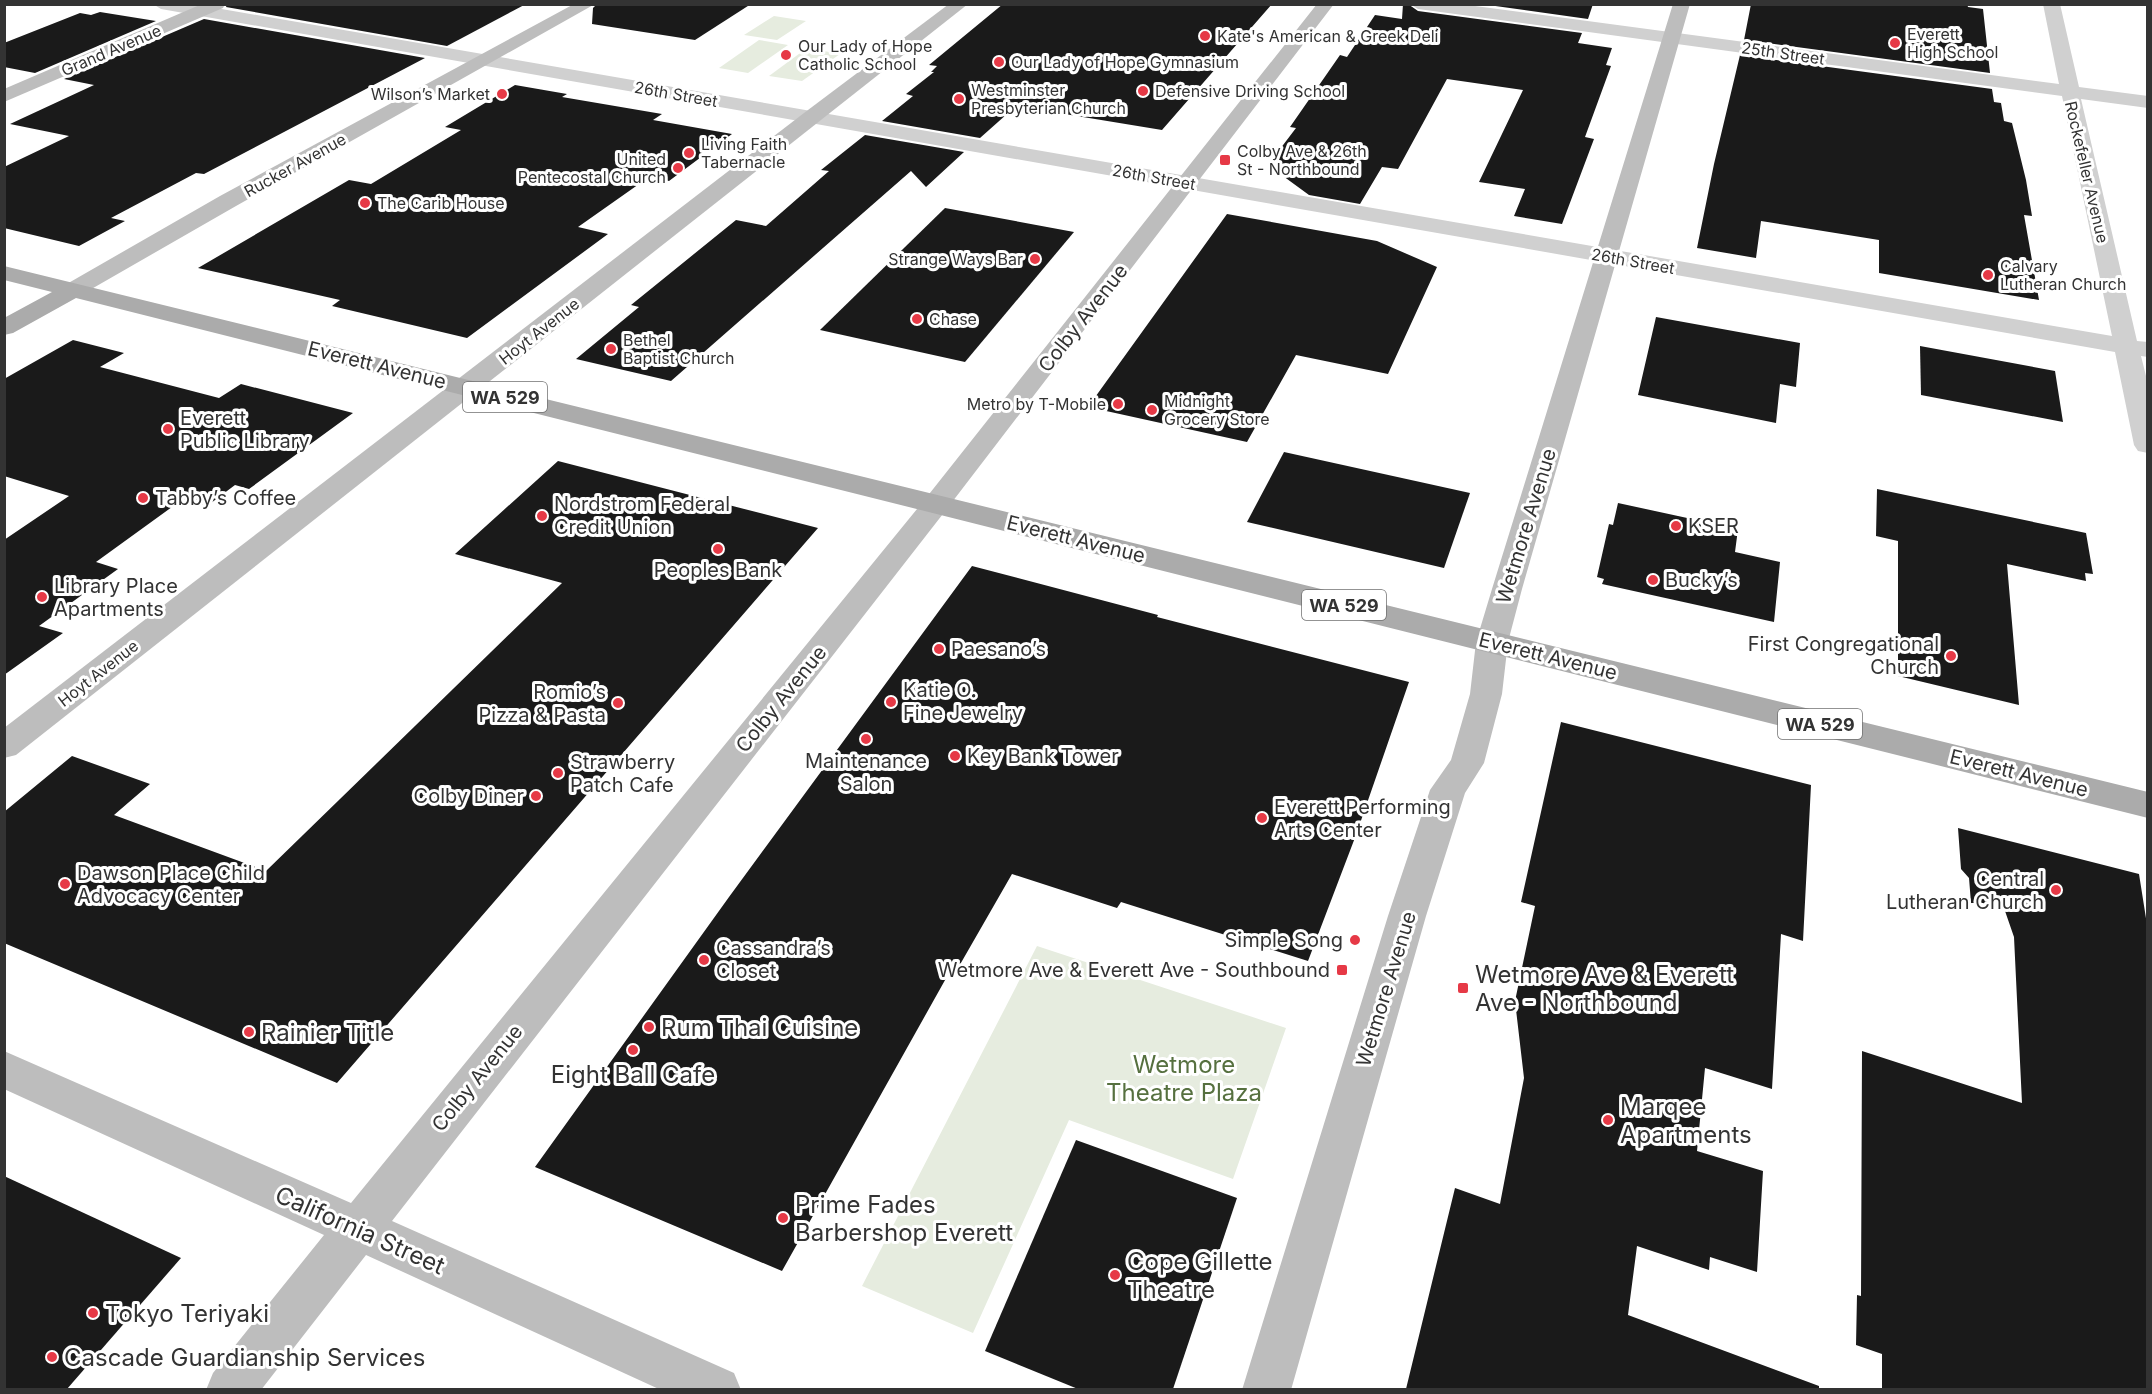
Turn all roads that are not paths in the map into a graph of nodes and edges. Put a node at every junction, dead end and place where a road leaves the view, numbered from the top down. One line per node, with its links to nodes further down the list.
1 (161, 4): 8 (street, 26th Street)
2 (587, 4): 10 (street, Rucker Avenue)
3 (960, 4): 14 (street, Hoyt Avenue)
4 (1326, 4): 15 (street, Colby Avenue)
5 (1418, 4): 9 (street, 25th Street)
6 (1682, 4): 9 (street, Wetmore Avenue)
7 (2051, 4): 11 (street, Rockefeller Avenue)
8 (209, 8): 10 (street, 26th Street); 12 (street, Grand Avenue)
9 (1672, 39): 11 (street, 25th Street); 16 (street, Wetmore Avenue)
10 (485, 61): 14 (street, 26th Street); 18 (street, Rucker Avenue)
11 (2069, 92): 13 (street, 25th Street); 20 (street, Rockefeller Avenue)
12 (4, 96)
13 (2148, 102)
14 (812, 117): 15 (street, 26th Street); 21 (street, Hoyt Avenue)
15 (1188, 183): 16 (street, 26th Street); 23 (street, Colby Avenue)
16 (1606, 256): 20 (street, 26th Street); 24 (street, Wetmore Avenue)
17 (4, 273): 18 (main road, Everett Avenue / WA 529)
18 (73, 290): 19 (main road, Rucker Avenue); 21 (main road, Everett Avenue / WA 529)
19 (4, 328)
20 (2137, 349): 22 (street, Rockefeller Avenue)
21 (467, 388): 23 (main road, Everett Avenue / WA 529); 25 (street, Hoyt Avenue)
22 (2148, 445)
23 (936, 504): 24 (main road, Everett Avenue / WA 529); 28 (street, Colby Avenue)
24 (1492, 642): 26 (main road, Everett Avenue / WA 529); 31 (street, Wetmore Avenue)
25 (4, 746)
26 (2148, 805)
27 (4, 1070): 28 (street, California Street)
28 (357, 1228): 29 (street, Colby Avenue); 30 (street, California Street)
29 (230, 1389)
30 (717, 1389)
31 (1266, 1389)

